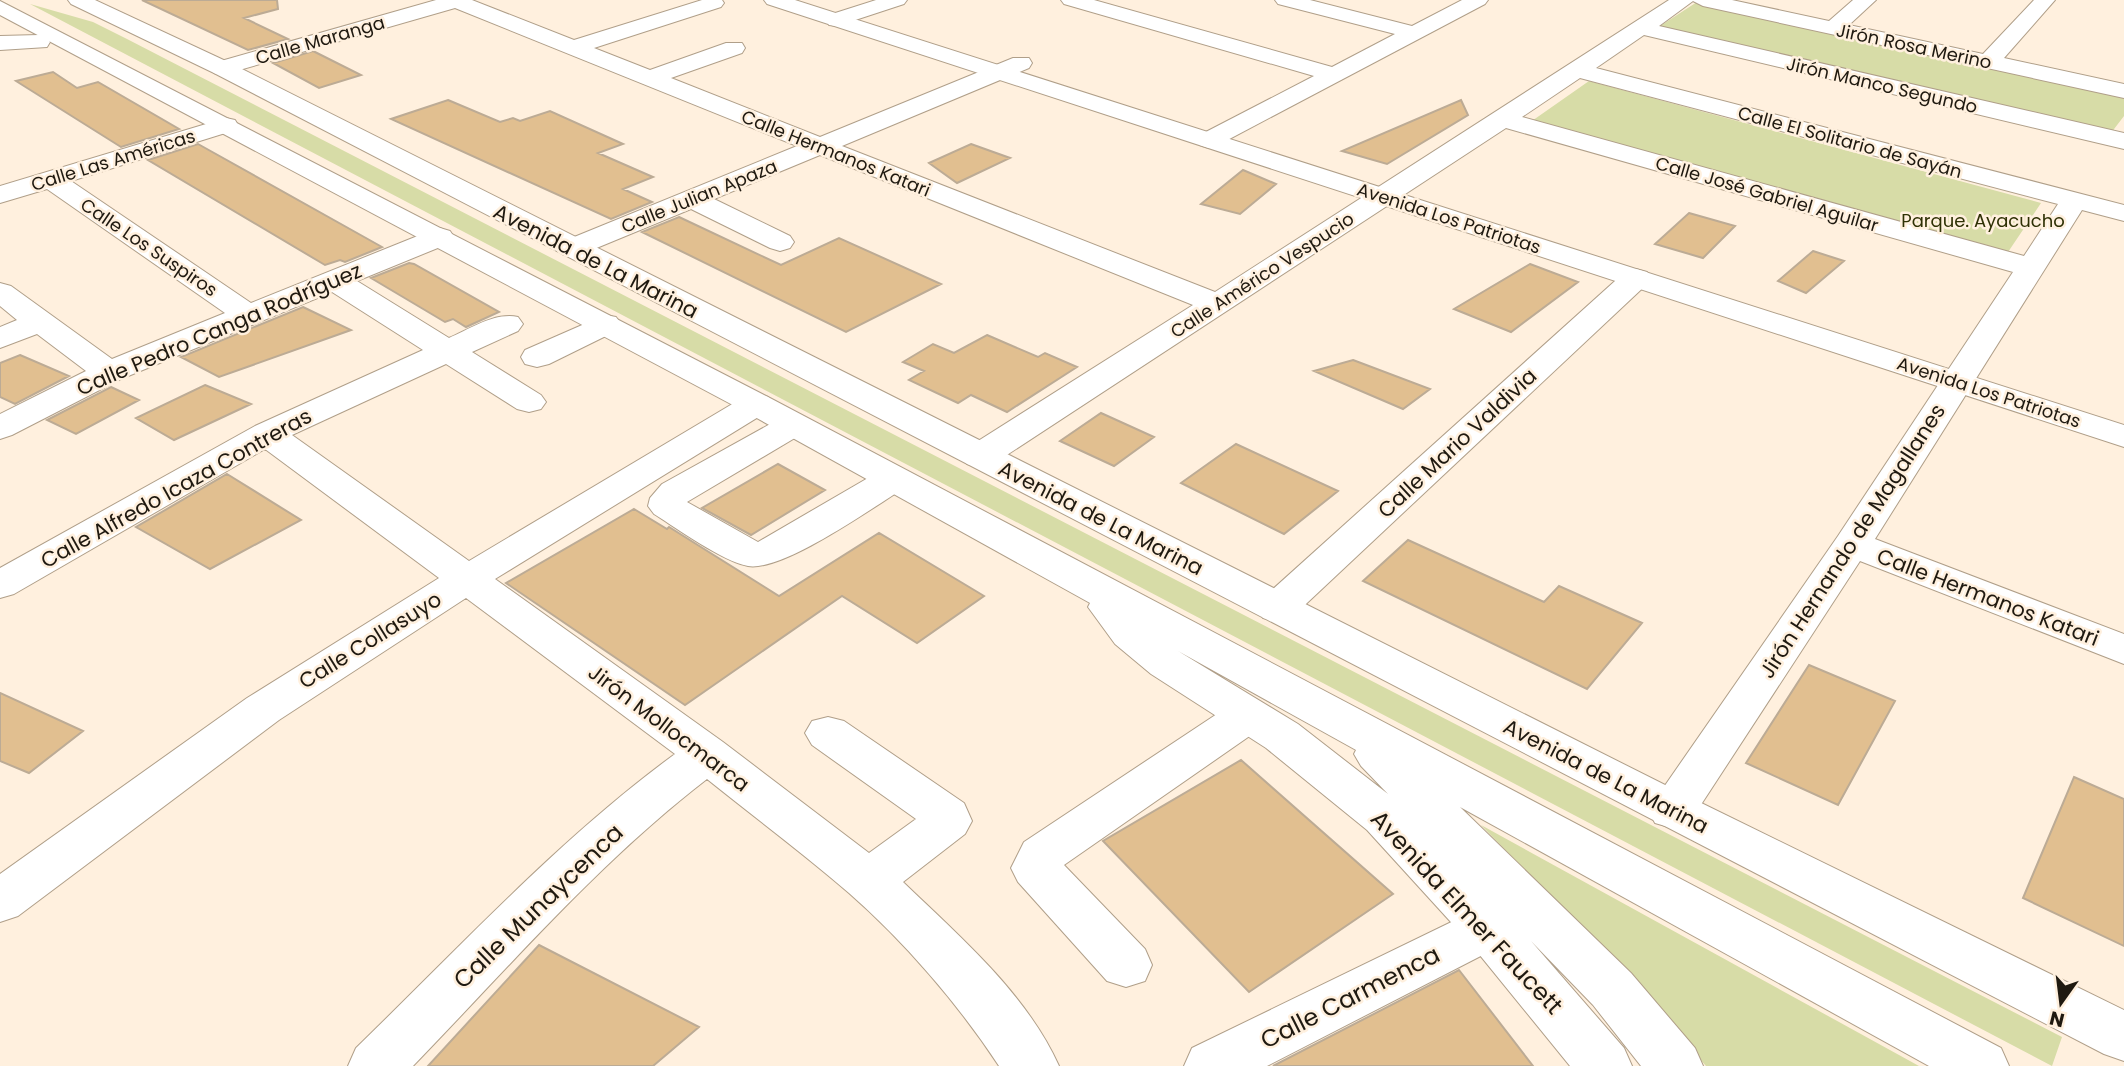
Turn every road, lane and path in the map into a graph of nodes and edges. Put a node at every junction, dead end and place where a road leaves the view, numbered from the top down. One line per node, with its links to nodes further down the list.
1 (78, 0): 30 (street, Avenida de La Marina)
2 (458, 0): 20 (street, Calle Maranga); 25 (street, Calle Hermanos Katari)
3 (774, 0): 14 (street, Avenida Los Patriotas)
4 (897, 0): 14 (street)
5 (1071, 0): 32 (street)
6 (1285, 0): 19 (street)
7 (1479, 0): 19 (street)
8 (1683, 0): 16 (street, Calle Américo Vespucio)
9 (1703, 0): 17 (street, Jirón Rosa Merino)
10 (1866, 0): 17 (street)
11 (2045, 0): 27 (street)
12 (714, 3): 22 (street)
13 (0, 7): 21 (street)
14 (840, 11): 29 (street, Avenida Los Patriotas)
15 (634, 13): 22 (street)
16 (1640, 28): 31 (street, Calle Américo Vespucio); 38 (street, Jirón Manco Segundo)
17 (1833, 28): 27 (street, Jirón Rosa Merino)
18 (0, 31): 21 (street)
19 (1415, 33): 32 (street)
20 (341, 34): 30 (street, Calle Maranga); 30 (street)
21 (39, 37): 24 (street); 36 (street)
22 (603, 38): 25 (street)
23 (704, 38): 28 (street)
24 (0, 43)
25 (572, 48): 28 (street, Calle Hermanos Katari)
26 (734, 48): 33 (street)
27 (1988, 62): 34 (street, Jirón Rosa Merino)
28 (619, 66): 33 (street, Calle Hermanos Katari)
29 (1010, 67): 37 (street, Avenida Los Patriotas); 39 (street, Calle Julian Apaza)
30 (245, 70): 48 (street, Avenida de La Marina)
31 (1577, 70): 35 (street, Calle Américo Vespucio); 44 (street, Calle El Solitario de Sayán)
32 (1335, 75): 37 (street)
33 (649, 78): 39 (street, Calle Hermanos Katari)
34 (2124, 91)
35 (1502, 119): 42 (street, Calle Américo Vespucio); 49 (street, Calle José Gabriel Aguilar)
36 (226, 125): 41 (street, Calle Las Américas); 46 (street)
37 (1220, 135): 42 (street, Avenida Los Patriotas)
38 (2124, 141)
39 (820, 146): 43 (street, Calle Julian Apaza); 53 (street, Calle Hermanos Katari)
40 (0, 172): 41 (street, Calle Los Suspiros)
41 (24, 187): 54 (street, Calle Los Suspiros)
42 (1394, 190): 50 (street, Avenida Los Patriotas); 53 (street, Calle Américo Vespucio); 62 (street, Avenida Los Patriotas)
43 (692, 199): 47 (street); 48 (street, Calle Julian Apaza)
44 (2075, 200): 45 (street, Calle El Solitario de Sayán); 49 (street, Jirón Hernando de Magallanes)
45 (2124, 213)
46 (440, 237): 51 (street, Calle Pedro Canga Rodríguez); 57 (street)
47 (780, 242)
48 (572, 248): 70 (street, Avenida de La Marina)
49 (2032, 268): 62 (street, Jirón Hernando de Magallanes)
50 (1636, 278): 62 (street, Avenida Los Patriotas); 76 (street, Calle Mario Valdivia)
51 (334, 280): 54 (street, Calle Pedro Canga Rodríguez); 59 (street)
52 (0, 292): 55 (street)
53 (1217, 304): 70 (street, Calle Américo Vespucio)
54 (247, 314): 61 (street, Calle Pedro Canga Rodríguez)
55 (39, 322): 58 (street); 61 (street)
56 (507, 324): 59 (street, Calle Alfredo Icaza Contreras)
57 (605, 324): 60 (street); 64 (street)
58 (0, 338)
59 (447, 351): 63 (street); 68 (street, Calle Alfredo Icaza Contreras)
60 (537, 357)
61 (109, 372): 67 (street, Calle Pedro Canga Rodríguez)
62 (1963, 372): 65 (street, Avenida Los Patriotas); 69 (street, Avenida Los Patriotas); 72 (street, Jirón Hernando de Magallanes)
63 (529, 402)
64 (756, 404): 66 (street); 73 (street, Calle Collasuyo)
65 (2124, 411)
66 (793, 425): 71 (street); 71 (street)
67 (0, 428)
68 (267, 433): 73 (street, Jirón Mollocmarca); 74 (street, Calle Alfredo Icaza Contreras)
69 (2124, 436)
70 (980, 456): 76 (street, Avenida de La Marina)
71 (893, 479): 75 (street)
72 (1852, 544): 77 (street, Calle Hermanos Katari); 82 (street, Jirón Hernando de Magallanes)
73 (467, 579): 81 (street, Jirón Mollocmarca); 84 (street, Calle Collasuyo)
74 (0, 585)
75 (1091, 586): 78 (street, Avenida Elmer Faucett); 79 (street)
76 (1277, 608): 82 (street, Avenida de La Marina)
77 (2124, 650)
78 (1248, 715): 85 (street, Avenida Elmer Faucett); 86 (street)
79 (1348, 725): 92 (street); 93 (street)
80 (828, 733): 83 (street)
81 (707, 754): 83 (street, Jirón Mollocmarca); 88 (street, Calle Munaycenca)
82 (1672, 810): 87 (street, Avenida de La Marina)
83 (868, 880): 89 (street, Jirón Mollocmarca)
84 (0, 901)
85 (1488, 928): 90 (street, Calle Carmenca); 91 (street, Avenida Elmer Faucett)
86 (1126, 965)
87 (2122, 1028)
88 (376, 1066)
89 (1031, 1066)
90 (1212, 1066)
91 (1604, 1066)
92 (1675, 1066)
93 (1981, 1066)

